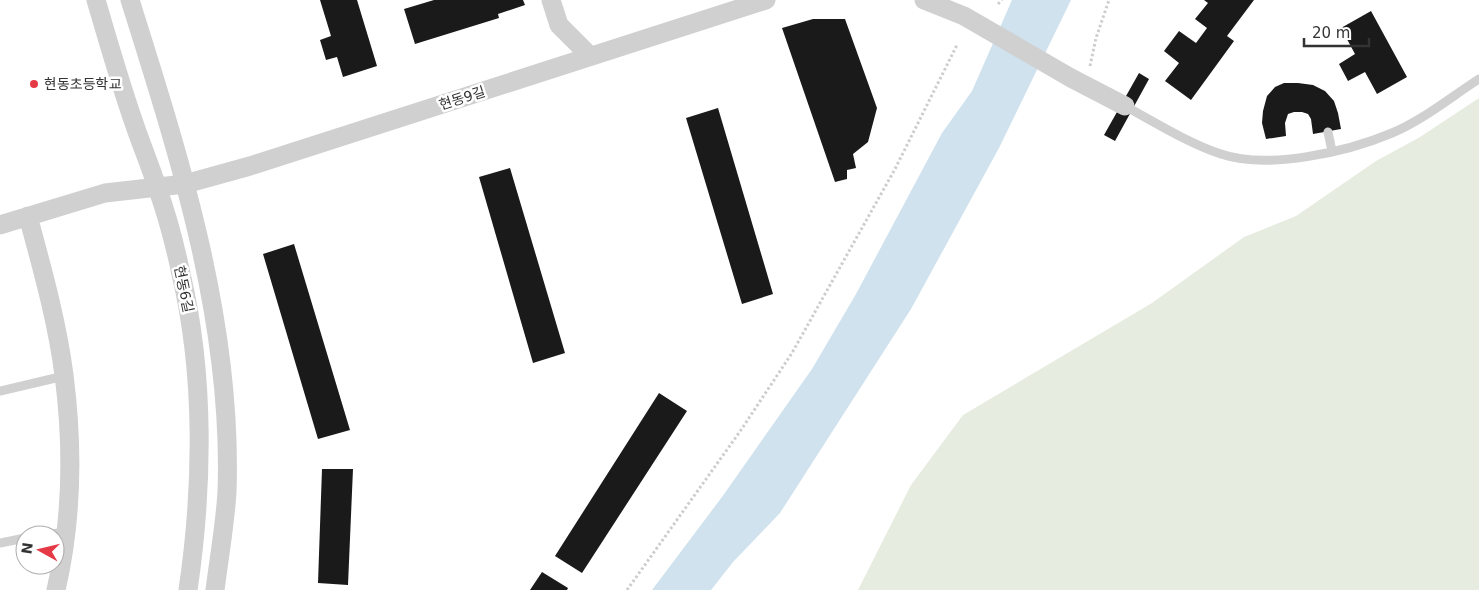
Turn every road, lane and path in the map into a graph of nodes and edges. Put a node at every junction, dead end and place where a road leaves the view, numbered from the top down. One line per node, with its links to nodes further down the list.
1 (96, 0): 17 (street, 현동6길)
2 (130, 0): 16 (street, 현동6길)
3 (766, 0): 10 (street, 현동9길)
4 (924, 0): 12 (street)
5 (1002, 0): 8 (path)
6 (1109, 0): 12 (path)
7 (552, 2): 10 (street)
8 (998, 4)
9 (957, 45): 28 (path)
10 (590, 56): 16 (street, 현동9길)
11 (1479, 79): 15 (lane)
12 (1078, 82): 13 (street)
13 (1125, 106): 15 (lane)
14 (1328, 132): 15 (lane)
15 (1332, 151)
16 (185, 184): 17 (street, 현동9길); 27 (street, 현동6길)
17 (157, 186): 18 (street, 현동9길); 26 (street, 현동6길)
18 (28, 216): 19 (street, 현동9길); 20 (street)
19 (0, 225)
20 (64, 376): 21 (lane); 22 (street)
21 (0, 391)
22 (66, 532): 25 (street)
23 (15, 540): 24 (lane)
24 (0, 543)
25 (56, 590)
26 (188, 590)
27 (215, 590)
28 (627, 590)

